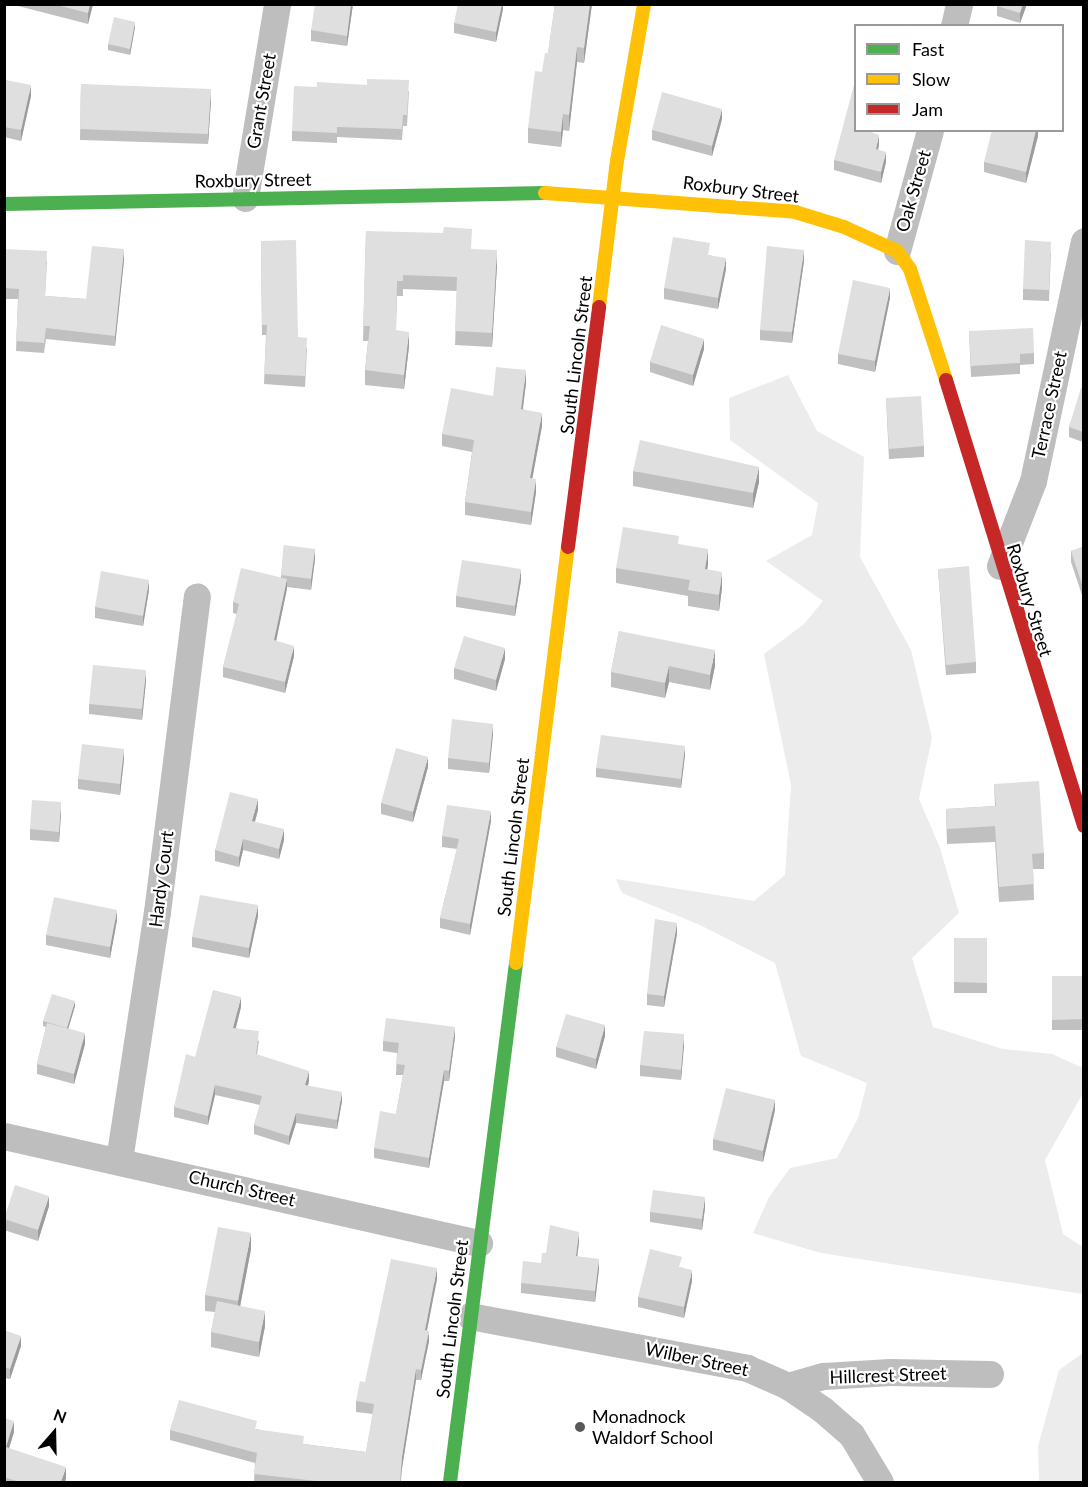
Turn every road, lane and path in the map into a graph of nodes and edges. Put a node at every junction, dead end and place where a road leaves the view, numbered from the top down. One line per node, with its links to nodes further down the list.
1 (277, 4): 7 (street, Grant Street)
2 (644, 4): 6 (street, South Lincoln Street)
3 (958, 4): 4 (street)
4 (954, 24)
5 (929, 132): 10 (street, Oak Street)
6 (614, 196): 7 (street, Roxbury Street); 10 (street, Roxbury Street); 16 (street, South Lincoln Street)
7 (245, 198): 8 (street, Roxbury Street)
8 (4, 204)
9 (1083, 241): 11 (street, Terrace Street)
10 (897, 251): 11 (street, Roxbury Street)
11 (1000, 566): 13 (street, Roxbury Street)
12 (197, 597): 15 (street, Hardy Court)
13 (1082, 819)
14 (4, 1136): 15 (street, Church Street)
15 (119, 1160): 16 (street, Church Street)
16 (479, 1243): 17 (street, South Lincoln Street)
17 (470, 1316): 19 (street, Wilber Street); 20 (street, South Lincoln Street)
18 (990, 1374): 19 (street, Hillcrest Street)
19 (788, 1386): 21 (street, Wilber Street)
20 (450, 1482)
21 (880, 1482)

